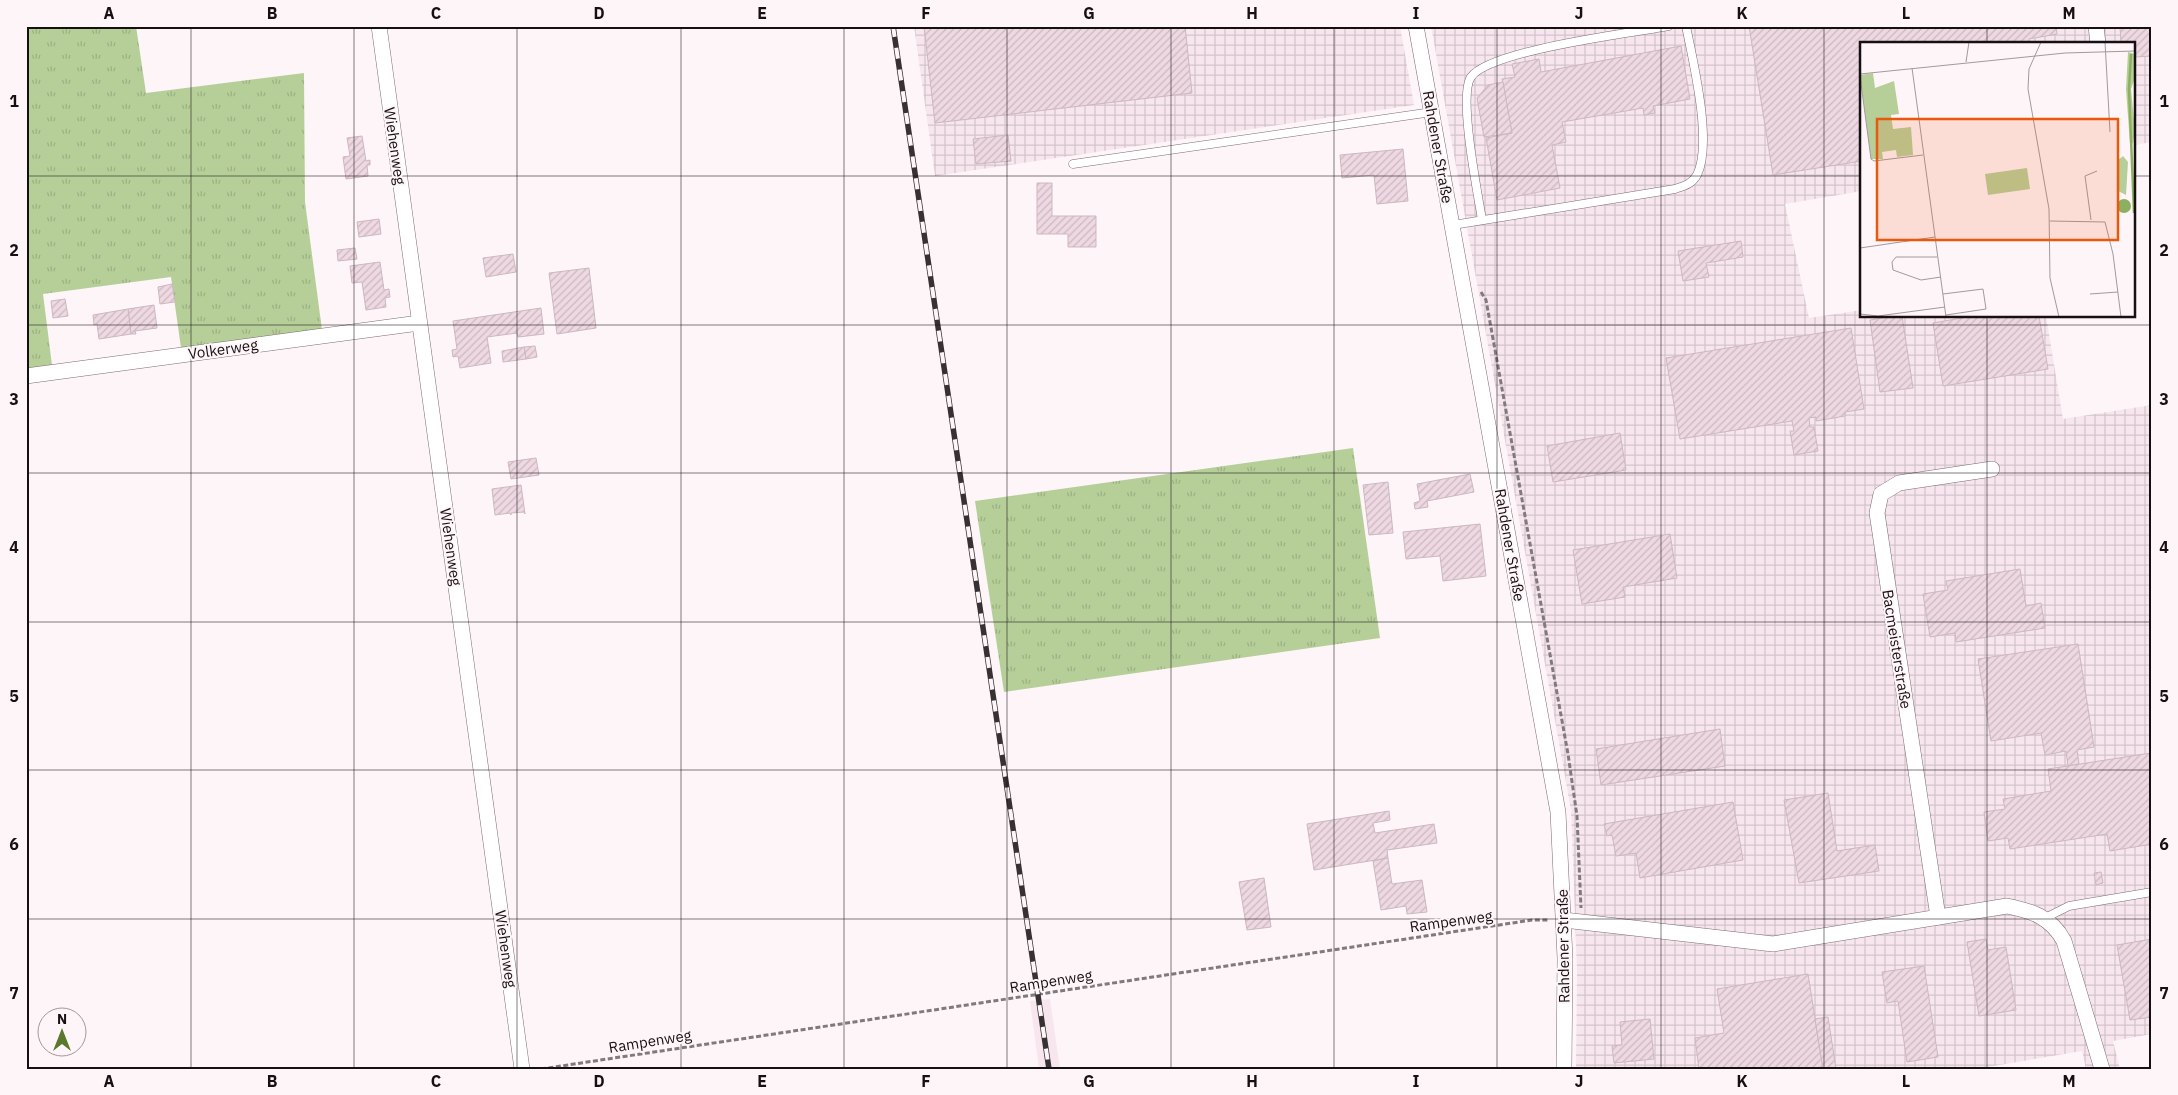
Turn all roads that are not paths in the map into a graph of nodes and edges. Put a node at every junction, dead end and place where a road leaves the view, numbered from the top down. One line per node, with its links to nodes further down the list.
1 (379, 26): 11 (street, Wiehenweg)
2 (1416, 26): 7 (street, Rahdener Straße)
3 (1669, 26): 9 (lane)
4 (1686, 26): 9 (lane)
5 (2096, 26): 6 (street)
6 (2098, 42)
7 (1432, 112): 8 (lane); 10 (street, Rahdener Straße)
8 (1073, 164)
9 (1482, 220): 10 (lane)
10 (1453, 225): 17 (street, Rahdener Straße)
11 (419, 323): 12 (street, Volkerweg); 18 (street, Wiehenweg)
12 (26, 376)
13 (1992, 469): 15 (street, Bacmeisterstraße)
14 (2152, 892): 16 (lane)
15 (1938, 917): 16 (street); 17 (street)
16 (2045, 918): 20 (street)
17 (1564, 920): 19 (street, Rahdener Straße)
18 (522, 1069)
19 (1564, 1069)
20 (2102, 1069)

